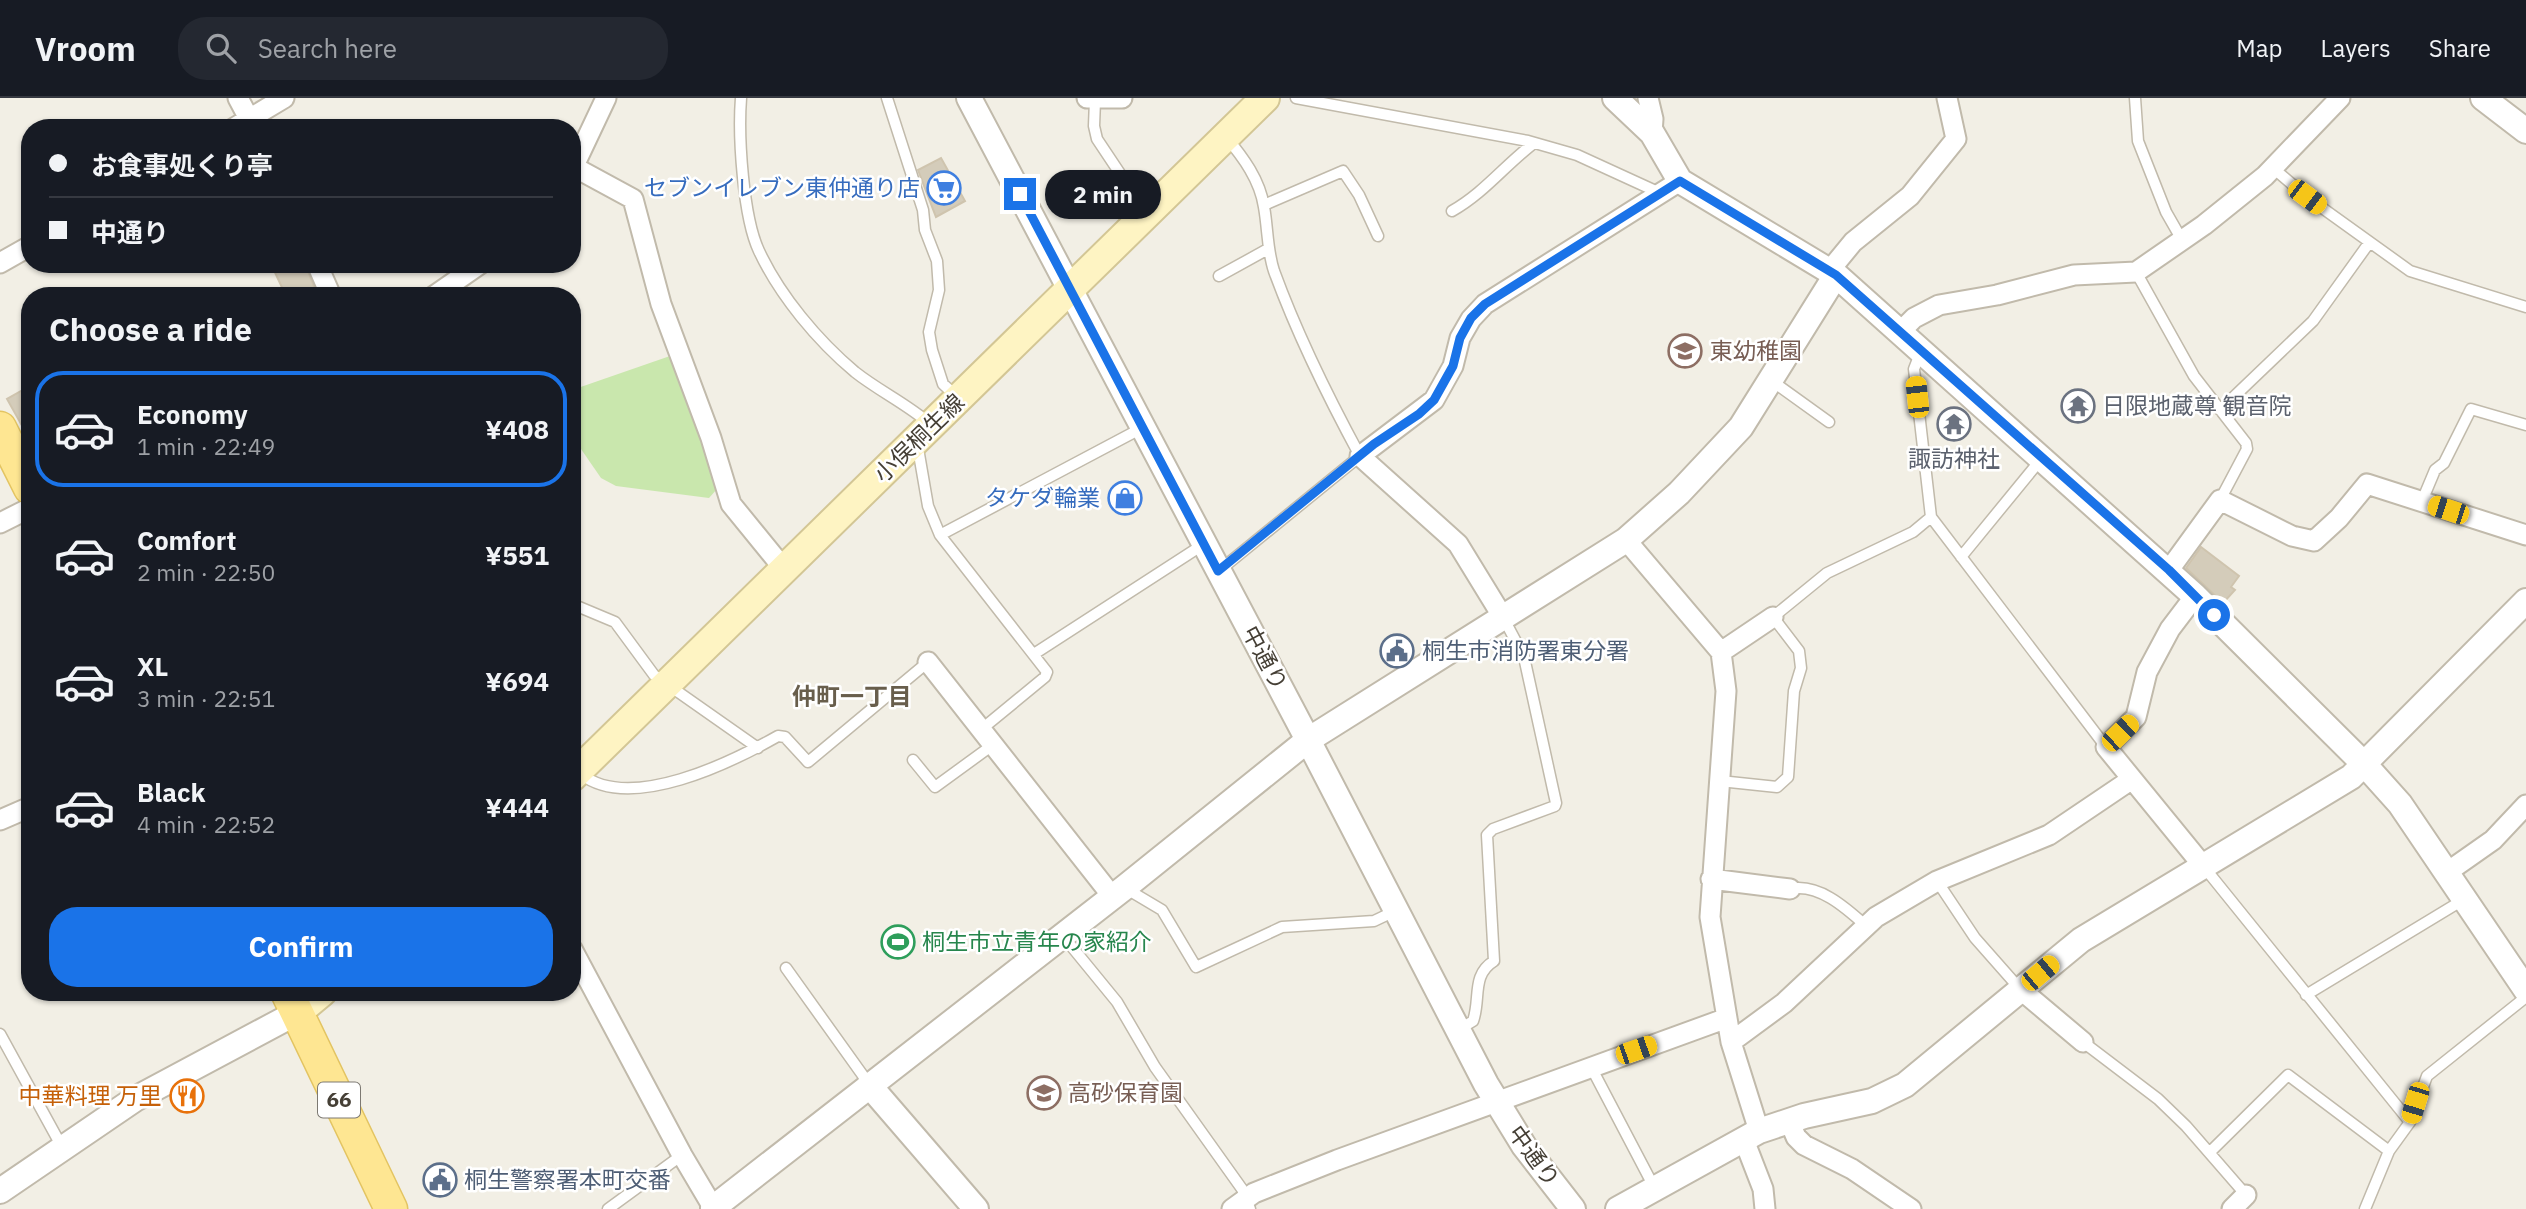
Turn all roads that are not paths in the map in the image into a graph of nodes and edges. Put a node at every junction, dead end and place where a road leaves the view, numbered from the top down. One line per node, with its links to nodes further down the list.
1 (238, 98): 17 (street)
2 (284, 98): 18 (street)
3 (606, 98): 23 (street)
4 (741, 98): 51 (lane)
5 (887, 98): 46 (lane)
6 (969, 98): 41 (street, 中通り)
7 (1122, 98): 15 (street)
8 (1296, 98): 22 (lane)
9 (1615, 98): 20 (street)
10 (1648, 98): 20 (street)
11 (1947, 98): 38 (street)
12 (2135, 98): 31 (lane)
13 (2340, 98): 24 (street)
14 (2483, 98): 19 (street)
15 (1091, 99): 29 (lane)
16 (1255, 101): 21 (main road, 小俣桐生線)
17 (244, 119)
18 (254, 119)
19 (2526, 131)
20 (1652, 133): 26 (street)
21 (1226, 137): 27 (lane); 29 (main road, 小俣桐生線)
22 (1534, 143): 26 (lane); 28 (lane)
23 (581, 151)
24 (2273, 168): 31 (street); 32 (lane)
25 (581, 172): 66 (street)
26 (1670, 187): 38 (street); 53 (street)
27 (1264, 205): 30 (lane); 33 (lane)
28 (1452, 211)
29 (1147, 214): 41 (main road, 小俣桐生線)
30 (1378, 236)
31 (2182, 240): 36 (street)
32 (2369, 243): 42 (lane); 47 (lane)
33 (1268, 249): 39 (lane); 53 (lane)
34 (21, 251): 35 (street)
35 (0, 263)
36 (2136, 272): 43 (street); 47 (lane)
37 (467, 273): 40 (street)
38 (1833, 273): 43 (street); 45 (street)
39 (1219, 276)
40 (447, 287)
41 (1070, 290): 46 (main road, 小俣桐生線); 50 (street, 中通り)
42 (2526, 307)
43 (1901, 331): 44 (street)
44 (1922, 351): 54 (street); 59 (lane)
45 (1770, 380): 48 (lane); 63 (street)
46 (959, 398): 51 (main road, 小俣桐生線)
47 (2220, 410): 56 (lane)
48 (1829, 422)
49 (2526, 425): 57 (lane)
50 (1143, 428): 61 (lane); 64 (street, 中通り)
51 (922, 434): 61 (lane); 66 (main road, 小俣桐生線)
52 (2, 438): 55 (main road)
53 (1360, 456): 68 (lane); 73 (street)
54 (2042, 458): 65 (lane); 67 (street)
55 (21, 472)
56 (2220, 500): 57 (street); 67 (street)
57 (2422, 501): 62 (street)
58 (21, 512): 60 (street)
59 (1931, 517): 65 (lane); 72 (lane)
60 (0, 523)
61 (940, 535): 75 (lane)
62 (2526, 536)
63 (1626, 540): 73 (street); 74 (street)
64 (1204, 544): 68 (street, 中通り); 75 (lane)
65 (1961, 557): 80 (lane)
66 (784, 569): 77 (main road, 小俣桐生線)
67 (2169, 570): 69 (street)
68 (1218, 571): 79 (street, 中通り)
69 (2195, 596): 80 (street); 83 (street)
70 (2526, 601): 83 (street)
71 (581, 608): 77 (lane)
72 (1773, 617): 74 (street); 87 (lane)
73 (1504, 619): 79 (street); 109 (lane)
74 (1721, 652): 87 (street)
75 (1034, 654): 78 (lane)
76 (928, 662): 78 (street); 81 (lane)
77 (666, 684): 81 (lane); 84 (main road, 小俣桐生線)
78 (989, 736): 82 (lane); 96 (street)
79 (1308, 740): 96 (street); 98 (street, 中通り)
80 (2106, 747): 86 (street)
81 (758, 748): 85 (lane)
82 (913, 760)
83 (2365, 765): 91 (street); 92 (street)
84 (581, 768)
85 (581, 776)
86 (2132, 779): 91 (street); 94 (street)
87 (1720, 781): 93 (street)
88 (2526, 805): 92 (street)
89 (21, 811): 90 (street)
90 (0, 820)
91 (2204, 867): 103 (street); 105 (lane)
92 (2446, 873): 97 (street)
93 (1711, 879): 95 (street); 108 (street)
94 (1937, 881): 99 (street); 103 (lane)
95 (1790, 889): 99 (lane)
96 (1118, 892): 98 (lane); 100 (street)
97 (2464, 900): 104 (street); 105 (lane)
98 (1396, 911): 109 (street, 中通り)
99 (1865, 925): 111 (street)
100 (1062, 935): 114 (street); 126 (lane)
101 (581, 966): 122 (street)
102 (786, 968): 114 (lane)
103 (2020, 989): 112 (street); 116 (street)
104 (2526, 990)
105 (2306, 995): 117 (lane)
106 (2526, 997): 117 (lane)
107 (292, 1002): 119 (street); 128 (main road, 66)
108 (1727, 1018): 111 (street); 113 (street)
109 (1458, 1030): 115 (street, 中通り)
110 (0, 1034): 119 (lane)
111 (1731, 1042): 118 (street)
112 (2083, 1042): 121 (lane)
113 (1591, 1066): 115 (street); 123 (lane)
114 (870, 1085): 127 (street); 130 (street)
115 (1495, 1100): 126 (street); 131 (street, 中通り)
116 (1789, 1120): 118 (street); 134 (street)
117 (2410, 1122): 120 (lane)
118 (1752, 1135): 123 (street); 133 (street)
119 (62, 1147): 124 (street)
120 (2389, 1151): 121 (lane); 136 (lane)
121 (2210, 1152): 125 (lane)
122 (682, 1155): 127 (street); 129 (lane)
123 (1655, 1189): 132 (street)
124 (0, 1191)
125 (2246, 1195): 135 (street)
126 (1243, 1205)
127 (713, 1208)
128 (391, 1209)
129 (608, 1209)
130 (976, 1209)
131 (1573, 1209)
132 (1618, 1209)
133 (1765, 1209)
134 (1912, 1209)
135 (2232, 1209)
136 (2365, 1209)

